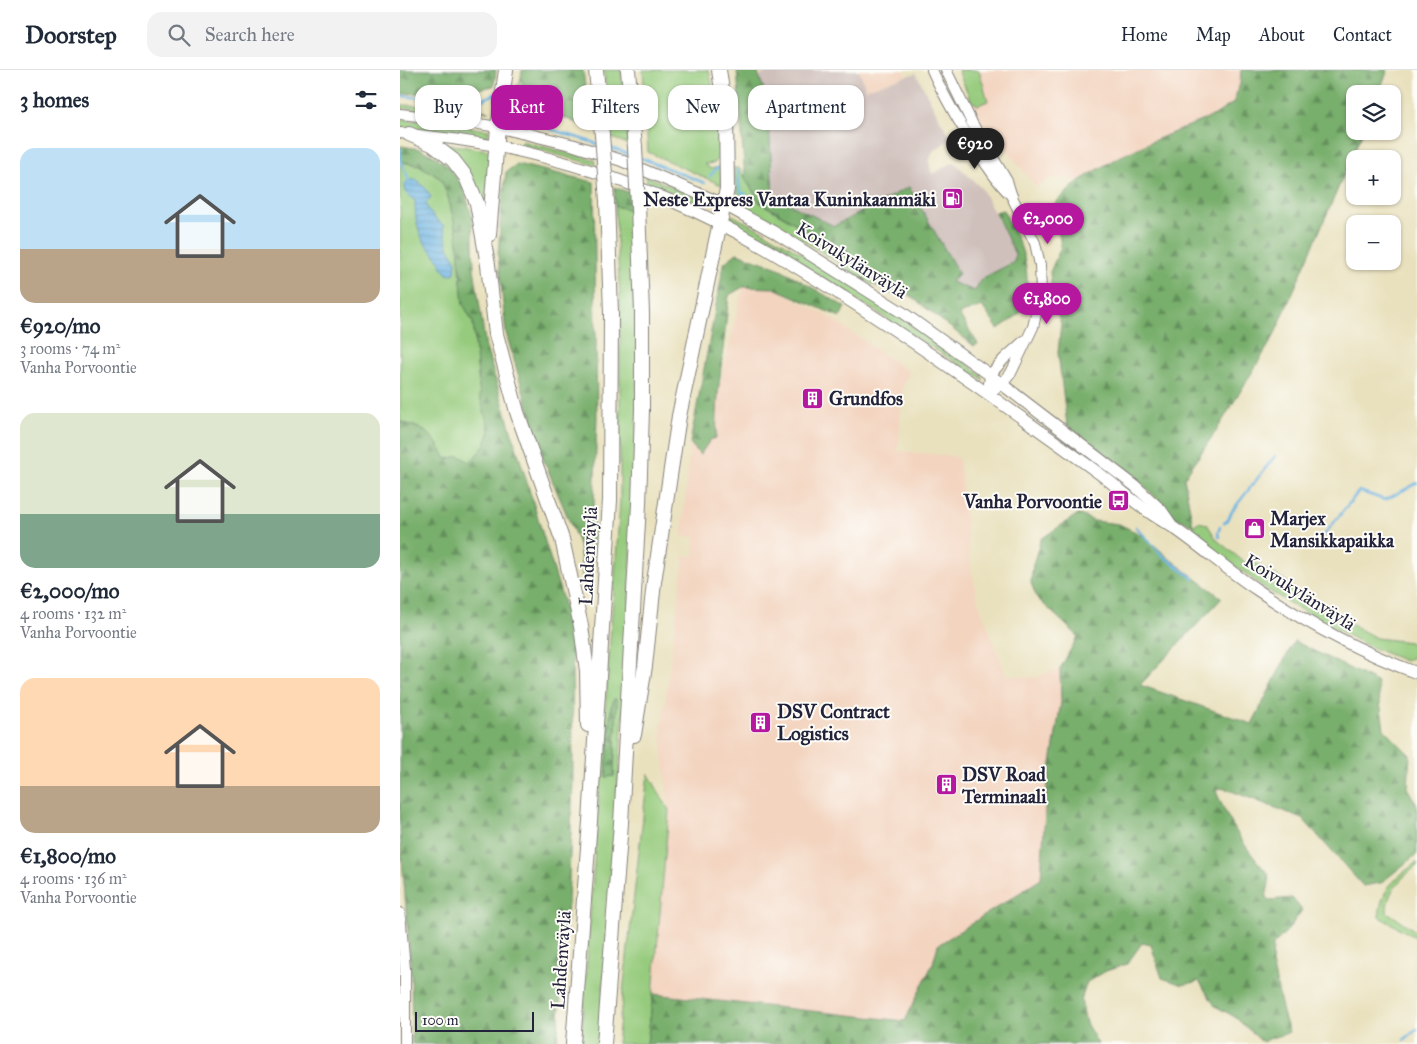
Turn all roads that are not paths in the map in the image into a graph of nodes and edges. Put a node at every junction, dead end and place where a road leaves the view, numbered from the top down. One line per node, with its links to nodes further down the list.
1 (506, 70): 7 (highway)
2 (596, 70): 24 (highway, Lahdenväylä, bridge)
3 (628, 70): 25 (highway, bridge)
4 (719, 70): 15 (highway)
5 (932, 70): 14 (main road)
6 (946, 70): 14 (main road)
7 (504, 85)
8 (400, 114): 9 (main road, Koivukylänväylä)
9 (491, 126)
10 (498, 130): 13 (highway)
11 (510, 130): 15 (main road, Koivukylänväylä)
12 (405, 133): 13 (main road, Koivukylänväylä); 17 (highway)
13 (497, 146): 16 (main road, Koivukylänväylä); 17 (highway)
14 (1012, 197): 18 (main road)
15 (723, 204): 16 (highway); 19 (main road, Koivukylänväylä)
16 (719, 224): 21 (main road, Koivukylänväylä); 25 (highway)
17 (488, 265): 24 (highway)
18 (1028, 338): 19 (main road); 20 (main road)
19 (990, 375): 20 (main road, Koivukylänväylä); 21 (main road)
20 (1002, 384): 21 (main road); 22 (main road, Koivukylänväylä)
21 (988, 393): 22 (main road, Koivukylänväylä)
22 (1173, 526): 23 (main road, Koivukylänväylä)
23 (1417, 673)
24 (590, 821): 28 (highway, Lahdenväylä)
25 (621, 822): 29 (highway)
26 (400, 913): 27 (main road)
27 (405, 1044)
28 (573, 1044)
29 (604, 1044)

